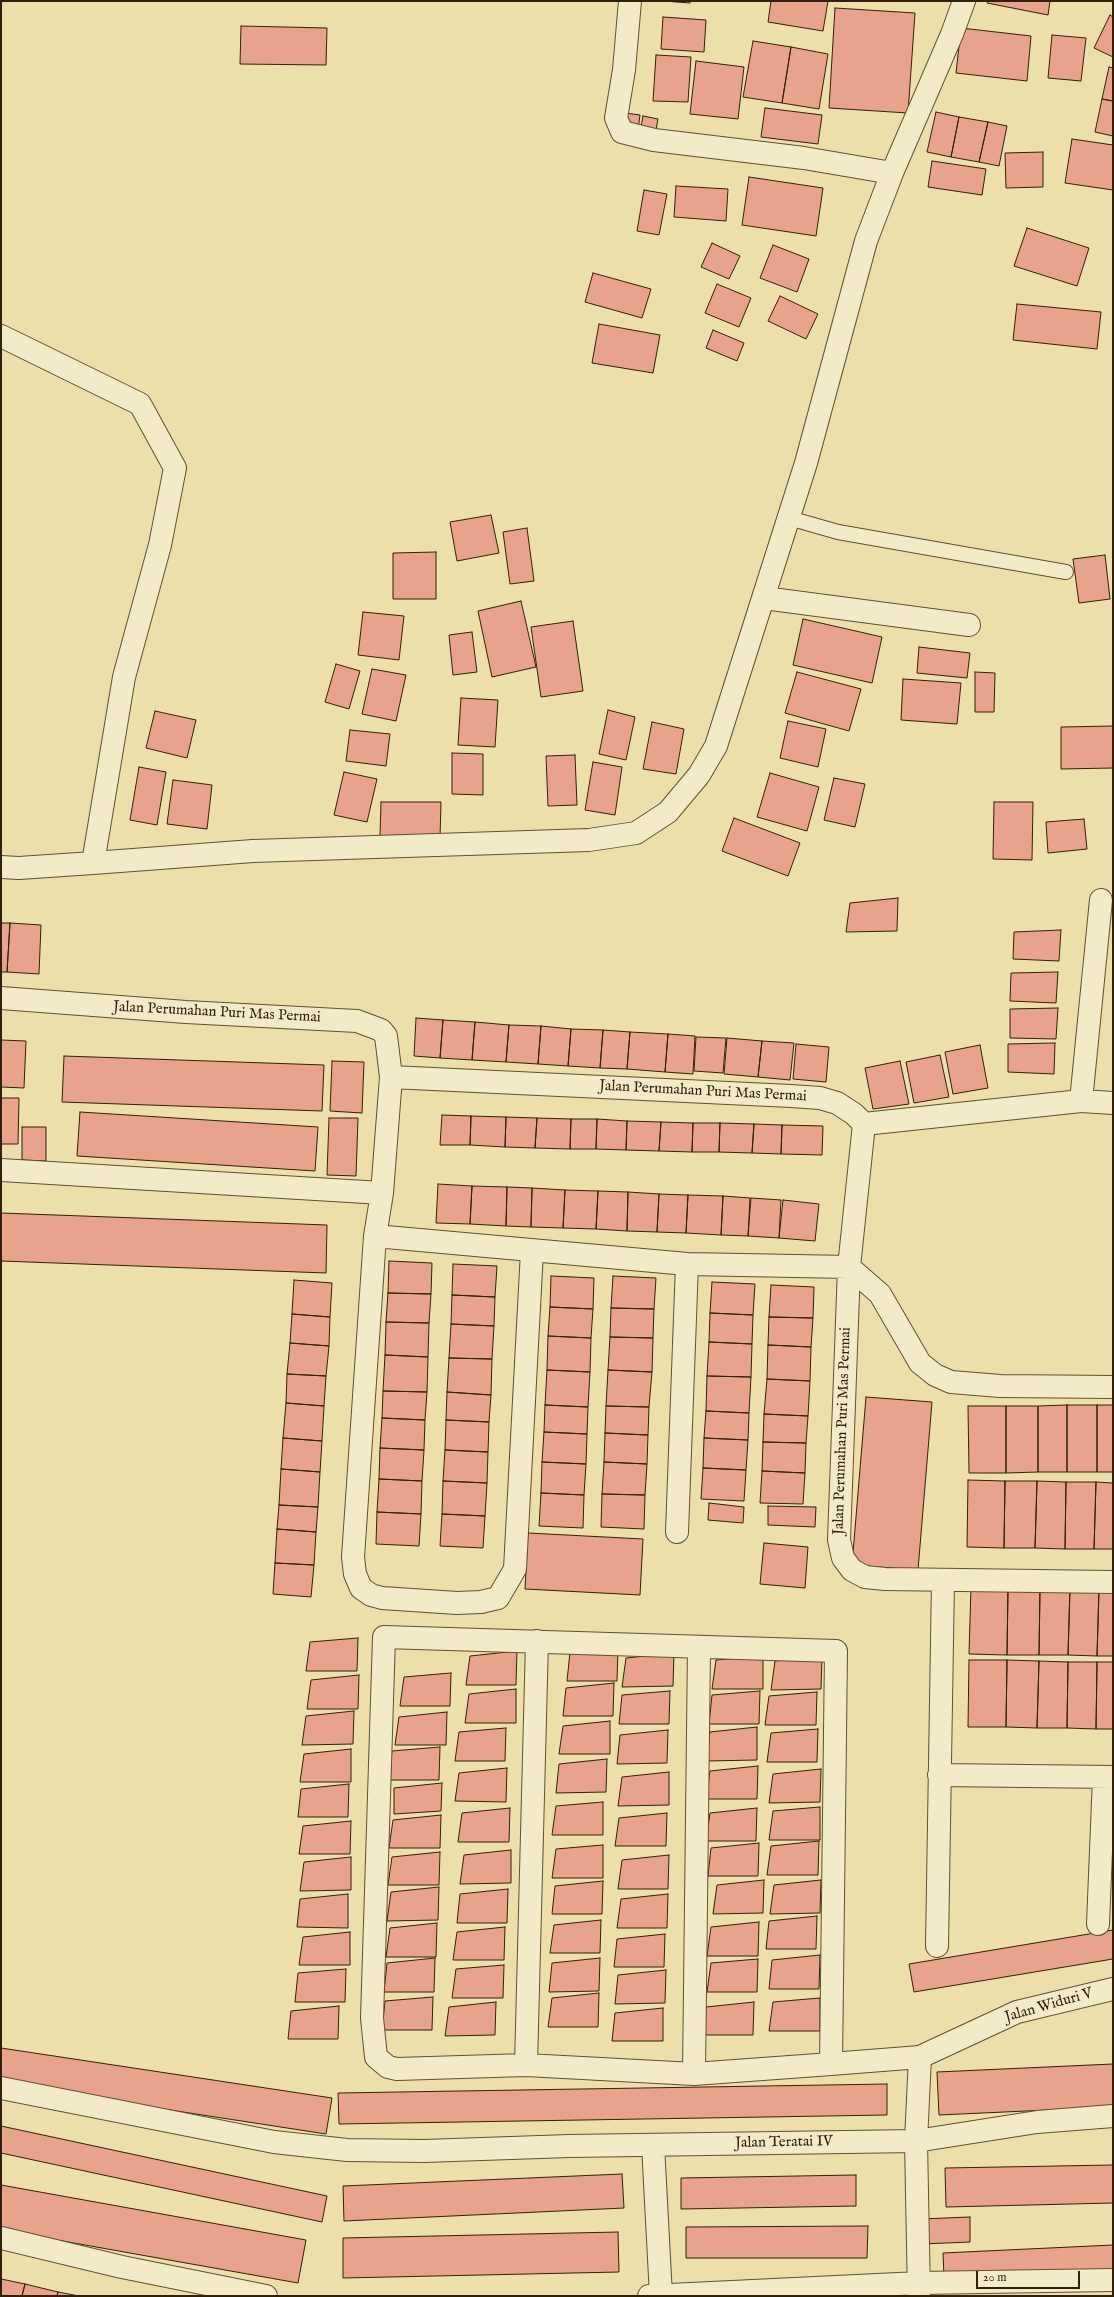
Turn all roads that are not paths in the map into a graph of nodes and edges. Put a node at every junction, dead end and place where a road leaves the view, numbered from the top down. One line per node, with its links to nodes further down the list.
1 (630, 1): 3 (street)
2 (964, 1): 3 (street)
3 (892, 173): 5 (street)
4 (1, 336): 9 (street)
5 (789, 518): 6 (lane); 7 (street)
6 (1066, 572)
7 (764, 598): 8 (street); 9 (street)
8 (969, 625)
9 (93, 863): 10 (street)
10 (1, 867)
11 (1101, 900): 14 (street)
12 (1, 998): 13 (street, Jalan Perumahan Puri Mas Permai)
13 (391, 1078): 16 (street, Jalan Perumahan Puri Mas Permai); 18 (street, Jalan Perumahan Puri Mas Permai)
14 (1081, 1102): 15 (street); 16 (street)
15 (1113, 1103)
16 (864, 1124): 22 (street, Jalan Perumahan Puri Mas Permai)
17 (1, 1170): 18 (street)
18 (382, 1193): 19 (street, Jalan Perumahan Puri Mas Permai)
19 (375, 1236): 20 (street); 20 (street, Jalan Perumahan Puri Mas Permai)
20 (532, 1251): 21 (street)
21 (687, 1264): 22 (street); 24 (street)
22 (849, 1267): 23 (street); 25 (street, Jalan Perumahan Puri Mas Permai)
23 (1113, 1387)
24 (677, 1532)
25 (943, 1580): 26 (street, Jalan Perumahan Puri Mas Permai); 29 (street)
26 (1113, 1582)
27 (537, 1641): 28 (street); 36 (street); 36 (street)
28 (699, 1647): 35 (street); 37 (street)
29 (939, 1775): 30 (street); 32 (street)
30 (1108, 1777): 31 (street)
31 (1098, 1924)
32 (937, 1946)
33 (1113, 1989): 34 (street, Jalan Widuri V)
34 (920, 2057): 35 (street); 40 (street)
35 (831, 2064): 37 (street)
36 (526, 2065): 37 (street)
37 (694, 2074)
38 (1, 2088): 41 (street, Jalan Teratai IV)
39 (1113, 2116): 40 (street, Jalan Teratai IV)
40 (916, 2141): 41 (street, Jalan Teratai IV); 44 (street)
41 (653, 2145): 47 (street)
42 (1, 2238): 45 (street)
43 (1113, 2280): 44 (street)
44 (919, 2290): 47 (street)
45 (266, 2296)
46 (649, 2296): 47 (street)
47 (661, 2296)

